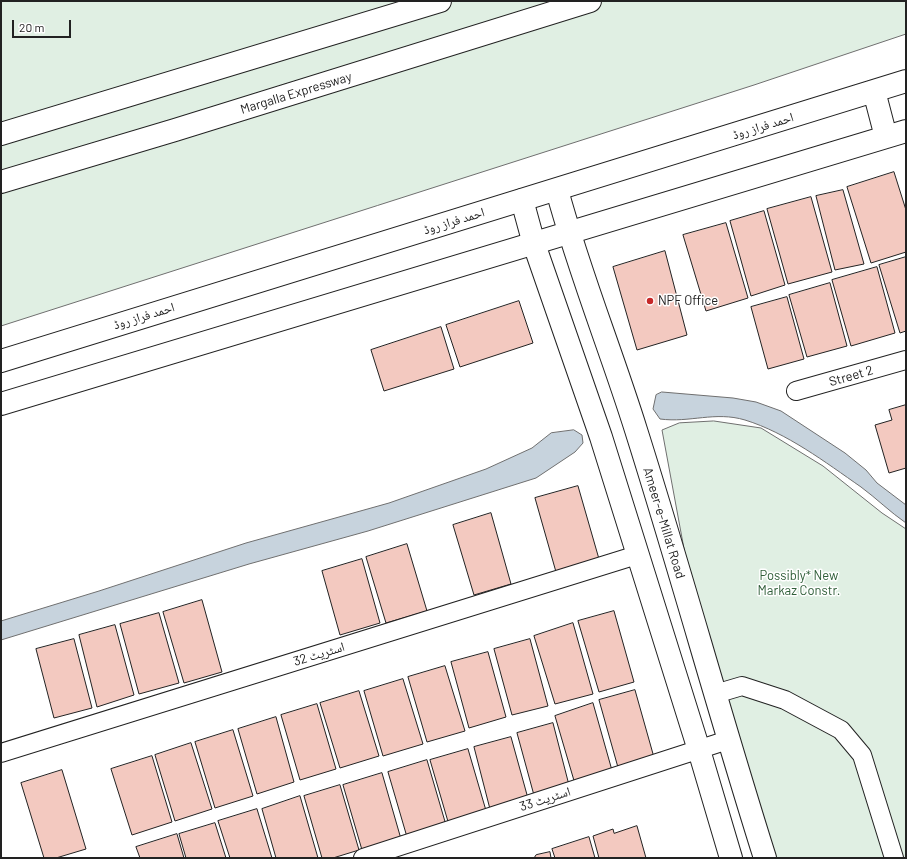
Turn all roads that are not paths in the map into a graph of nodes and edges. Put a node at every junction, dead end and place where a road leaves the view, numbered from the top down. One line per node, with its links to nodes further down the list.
1 (440, 1): 5 (main road)
2 (590, 1): 7 (main road, Margalla Expressway)
3 (906, 81): 4 (main road, احمد فراز روڈ)
4 (874, 91): 6 (main road); 8 (main road, احمد فراز روڈ)
5 (1, 134)
6 (896, 134): 10 (main road)
7 (1, 182)
8 (557, 190): 9 (main road, احمد فراز روڈ); 10 (main road, Ameer-e-Millat Road)
9 (522, 200): 11 (main road); 13 (main road, احمد فراز روڈ)
10 (569, 234): 11 (main road); 17 (main road, Ameer-e-Millat Road)
11 (534, 244): 15 (main road); 16 (main road)
12 (906, 360): 14 (street, Street 2)
13 (1, 361)
14 (796, 391)
15 (1, 404)
16 (637, 555): 19 (main road); 20 (street, اسٹریٹ 32)
17 (715, 694): 18 (main road, Ameer-e-Millat Road); 24 (street)
18 (728, 740): 19 (street, اسٹریٹ 33); 23 (main road, Ameer-e-Millat Road)
19 (699, 750): 21 (street, اسٹریٹ 33); 22 (main road)
20 (1, 753)
21 (362, 858)
22 (731, 858)
23 (765, 858)
24 (894, 858)

